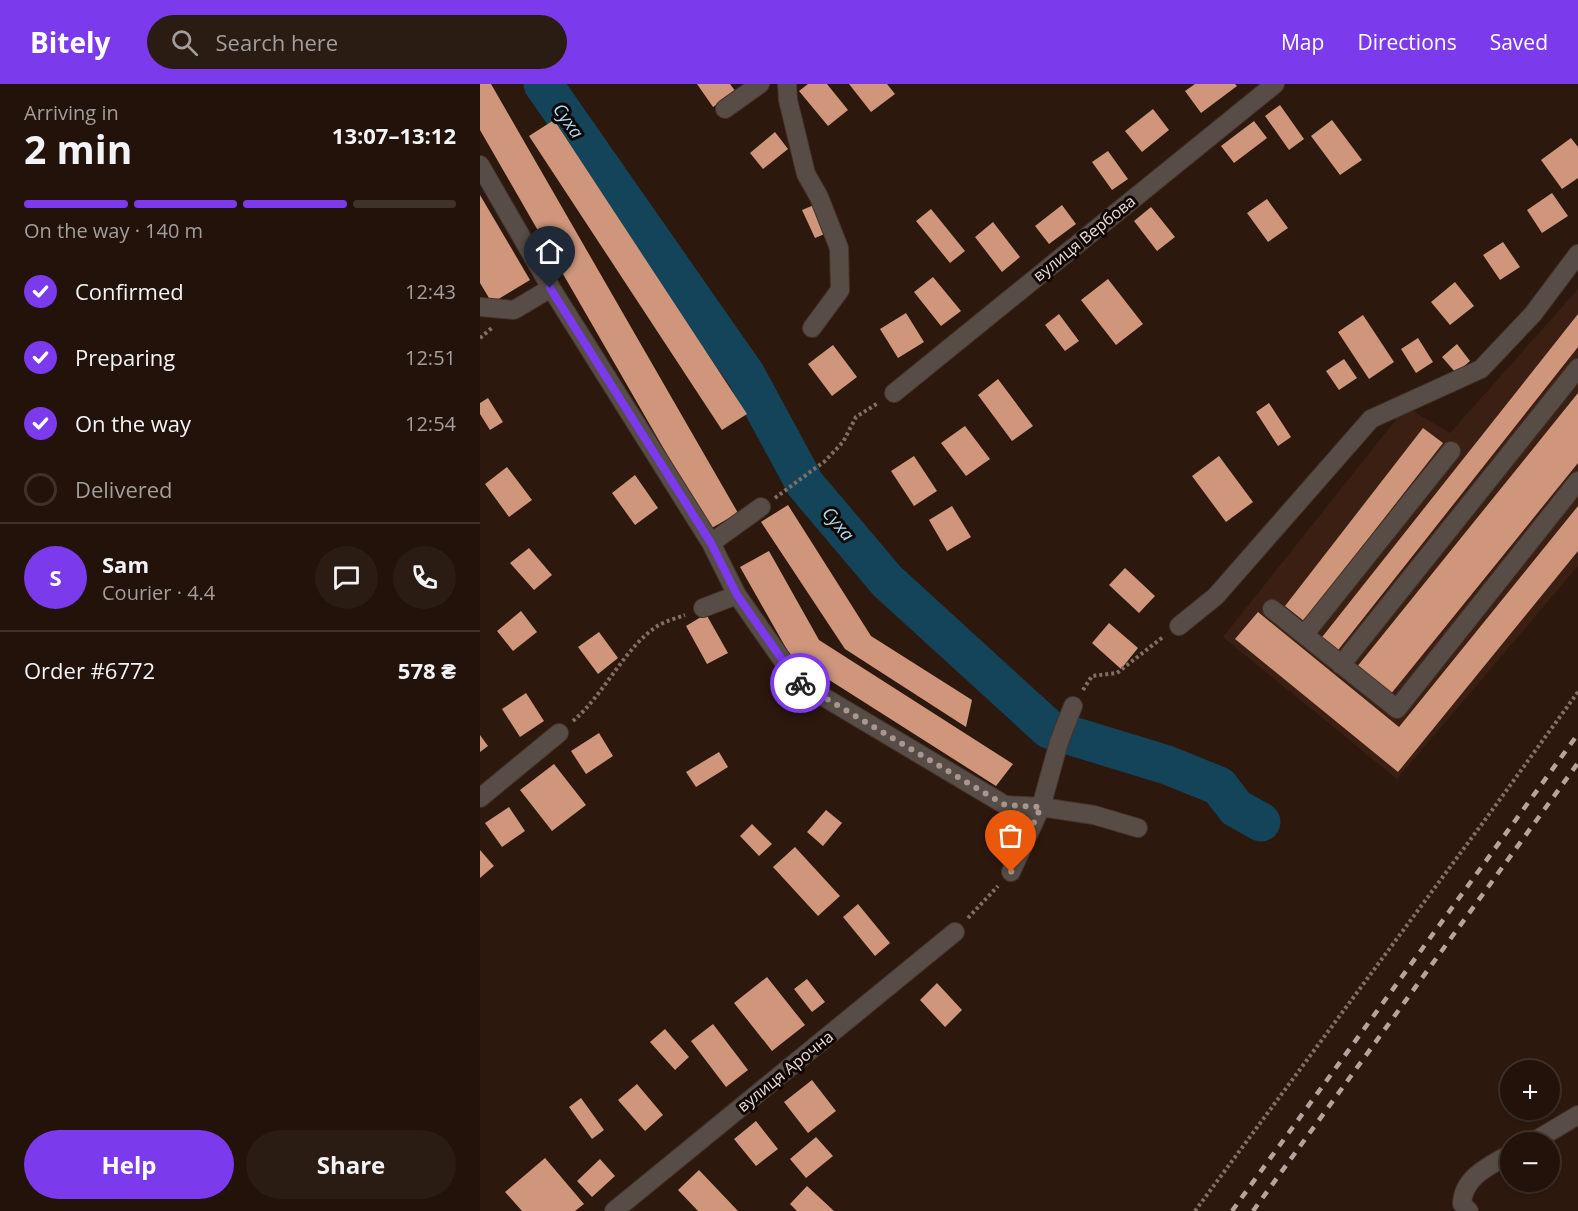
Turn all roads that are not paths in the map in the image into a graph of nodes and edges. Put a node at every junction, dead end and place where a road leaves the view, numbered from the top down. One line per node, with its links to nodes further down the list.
1 (760, 84): 4 (street)
2 (787, 84): 9 (street)
3 (1275, 84): 11 (street, вулиця Вербова)
4 (725, 109)
5 (480, 165): 7 (street)
6 (1578, 254): 19 (street)
7 (550, 288): 8 (street); 15 (street)
8 (480, 307)
9 (812, 328)
10 (1578, 368): 21 (street)
11 (886, 397)
12 (1451, 451): 20 (street)
13 (1578, 481): 21 (street)
14 (761, 507): 15 (street)
15 (711, 543): 16 (street)
16 (737, 595): 17 (street); 25 (street)
17 (703, 608)
18 (1272, 609): 20 (street)
19 (1179, 626)
20 (1304, 635): 21 (street)
21 (1341, 665)
22 (1073, 706): 25 (street)
23 (559, 733): 24 (street)
24 (480, 798)
25 (1041, 807): 26 (street); 27 (street)
26 (1138, 828)
27 (1011, 872)
28 (955, 932): 32 (street, вулиця Арочна)
29 (1578, 1115): 30 (street)
30 (1549, 1132)
31 (1500, 1160): 33 (street)
32 (614, 1211)
33 (1469, 1211)

